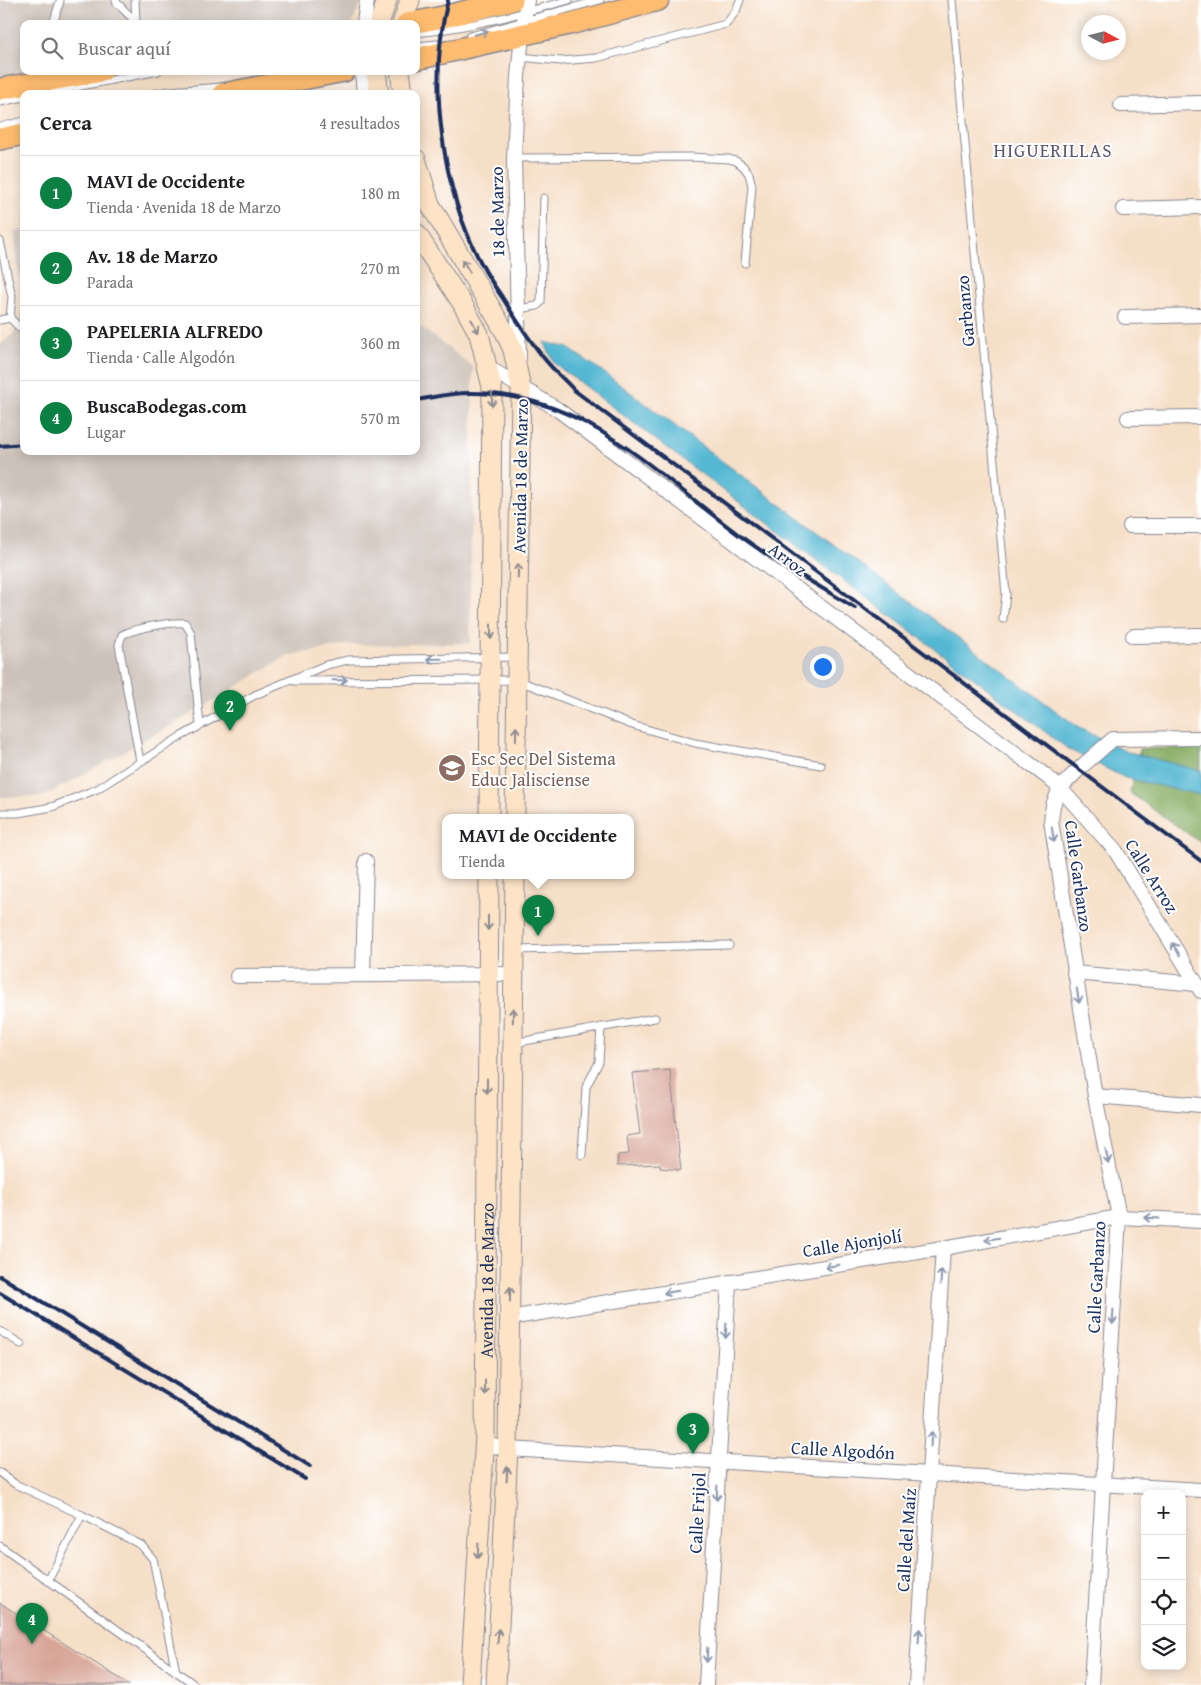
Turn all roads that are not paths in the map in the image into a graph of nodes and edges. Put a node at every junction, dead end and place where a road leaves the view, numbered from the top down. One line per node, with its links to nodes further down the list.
1 (116, 0): 14 (lane)
2 (135, 0): 15 (lane)
3 (367, 0): 16 (street)
4 (387, 0): 17 (street)
5 (410, 0): 18 (street)
6 (569, 0): 12 (lane)
7 (600, 0): 12 (lane)
8 (658, 0): 12 (main road)
9 (740, 0): 25 (lane)
10 (952, 0): 68 (lane, Garbanzo)
11 (60, 2): 13 (lane)
12 (522, 14): 19 (main road); 20 (lane); 21 (lane, one-way to 12); 24 (main road); 25 (street, 18 de Marzo)
13 (53, 20)
14 (133, 20)
15 (136, 20)
16 (364, 20)
17 (380, 20)
18 (403, 20)
19 (420, 21)
20 (420, 33)
21 (459, 39)
22 (450, 42): 23 (lane)
23 (420, 46)
24 (420, 57)
25 (520, 58): 48 (street, 18 de Marzo)
26 (86, 75): 33 (main road)
27 (129, 75): 33 (lane)
28 (281, 75): 35 (lane)
29 (323, 75): 36 (main road)
30 (362, 75): 37 (street)
31 (377, 75): 38 (street)
32 (401, 75): 39 (street)
33 (33, 88): 34 (main road)
34 (0, 89)
35 (192, 90)
36 (244, 90)
37 (364, 90)
38 (379, 90)
39 (402, 90)
40 (20, 94): 41 (lane)
41 (0, 102)
42 (1201, 103): 43 (street)
43 (1120, 105)
44 (20, 122): 45 (lane)
45 (0, 127)
46 (20, 135): 47 (main road)
47 (0, 138)
48 (514, 158): 55 (lane); 56 (street, 18 de Marzo)
49 (420, 171): 63 (street, Avenida 18 de Marzo, one-way to 49)
50 (544, 198): 56 (lane)
51 (1201, 207): 52 (street)
52 (1123, 209)
53 (420, 240): 62 (street, Avenida 18 de Marzo, one-way to 62)
54 (0, 241): 59 (lane)
55 (745, 263)
56 (518, 309): 63 (street, 18 de Marzo)
57 (1201, 315): 58 (street)
58 (1125, 317)
59 (10, 318): 60 (lane); 61 (lane)
60 (0, 320)
61 (20, 328)
62 (489, 368): 63 (street, Arroz); 72 (street, Avenida 18 de Marzo, one-way to 72)
63 (521, 388): 71 (street, Avenida 18 de Marzo, one-way to 63); 80 (street, Arroz)
64 (1201, 417): 65 (street)
65 (1128, 418)
66 (1130, 526): 67 (street)
67 (1201, 526)
68 (1003, 620)
69 (1201, 635): 70 (street)
70 (1133, 636)
71 (517, 657): 72 (lane); 74 (street, Avenida 18 de Marzo)
72 (490, 658): 73 (street, Avenida 18 de Marzo); 75 (lane, one-way to 75)
73 (490, 680): 74 (lane); 75 (lane, one-way to 73); 82 (street, Avenida 18 de Marzo)
74 (517, 680): 79 (lane); 83 (street, Avenida 18 de Marzo, one-way to 74)
75 (291, 681): 76 (lane)
76 (200, 726): 78 (lane); 78 (lane)
77 (1201, 738): 80 (street)
78 (140, 762): 81 (lane)
79 (820, 765)
80 (1060, 788): 90 (street, Calle Garbanzo, one-way to 90); 94 (street, Calle Arroz, one-way to 80)
81 (0, 813)
82 (489, 814)
83 (515, 814)
84 (366, 861): 92 (street)
85 (489, 879): 89 (street, Avenida 18 de Marzo, one-way to 89)
86 (515, 879): 88 (street, Avenida 18 de Marzo)
87 (729, 945): 88 (lane)
88 (514, 950): 91 (street, Avenida 18 de Marzo)
89 (488, 973): 91 (street); 92 (street); 108 (street, Avenida 18 de Marzo, one-way to 108)
90 (1074, 973): 94 (street); 98 (street, Calle Garbanzo, one-way to 98)
91 (513, 974): 97 (street, Avenida 18 de Marzo, one-way to 91)
92 (363, 975): 93 (street)
93 (237, 976)
94 (1199, 987)
95 (655, 1018): 96 (lane)
96 (601, 1027): 97 (lane); 100 (lane)
97 (513, 1043): 105 (street, Avenida 18 de Marzo, one-way to 97)
98 (1095, 1096): 99 (street); 101 (street, Calle Garbanzo, one-way to 101)
99 (1201, 1105)
100 (582, 1155)
101 (1119, 1217): 102 (street, Calle Ajonjolí, one-way to 101); 103 (street, Calle Ajonjolí, one-way to 103); 113 (street, Calle Garbanzo, one-way to 113)
102 (1201, 1221)
103 (943, 1248): 104 (street, Calle Ajonjolí, one-way to 104); 112 (street, Calle del Maíz, one-way to 103)
104 (729, 1282): 105 (street, Calle Ajonjolí, one-way to 105); 110 (street, Calle Frijol, one-way to 110)
105 (509, 1318): 109 (street, Avenida 18 de Marzo)
106 (0, 1331): 107 (lane)
107 (21, 1344)
108 (484, 1444): 109 (street, Calle Algodón); 120 (street, Avenida 18 de Marzo, one-way to 120)
109 (508, 1449): 110 (street, Calle Algodón); 121 (street, Avenida 18 de Marzo, one-way to 109)
110 (718, 1462): 112 (street, Calle Algodón); 122 (street, Calle Frijol, one-way to 122)
111 (0, 1473): 115 (lane)
112 (929, 1473): 113 (street, Calle Algodón); 123 (street, Calle del Maíz, one-way to 112)
113 (1103, 1484): 114 (street, Calle Algodón); 124 (street, Calle Garbanzo)
114 (1201, 1490)
115 (82, 1515): 117 (lane); 118 (lane)
116 (0, 1546): 117 (lane)
117 (48, 1581): 118 (lane)
118 (176, 1672): 119 (lane)
119 (195, 1685)
120 (470, 1685)
121 (496, 1685)
122 (706, 1685)
123 (916, 1685)
124 (1090, 1685)

